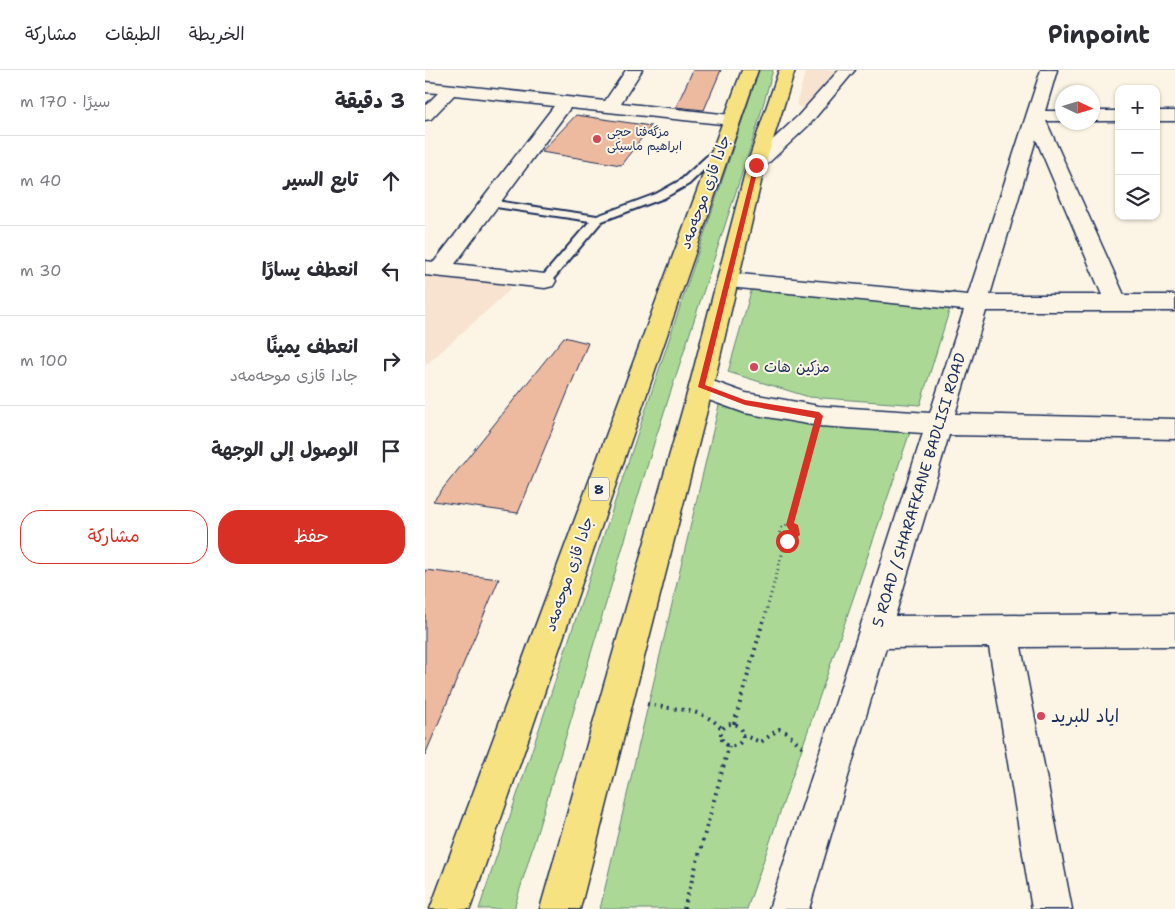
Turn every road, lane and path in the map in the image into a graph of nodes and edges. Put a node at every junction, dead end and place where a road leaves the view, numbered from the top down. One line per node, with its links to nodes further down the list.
1 (634, 70): 9 (street)
2 (750, 70): 17 (main road, جادا قازی موحەمەد / 8)
3 (787, 70): 19 (main road)
4 (847, 70): 19 (street)
5 (1049, 70): 11 (street, 5 ROAD / SHARAFKANE BADLISI ROAD)
6 (425, 87): 7 (street)
7 (450, 90): 8 (street); 10 (street)
8 (566, 102): 9 (street); 20 (street)
9 (610, 107): 17 (street)
10 (425, 116)
11 (1035, 116): 12 (street); 25 (street, 5 ROAD / SHARAFKANE BADLISI ROAD); 26 (street)
12 (1055, 116)
13 (1100, 116): 14 (street)
14 (1115, 116)
15 (1160, 116): 16 (street)
16 (1175, 116)
17 (731, 120): 18 (main road, جادا قازی موحەمەد / 8)
18 (721, 148): 21 (lane); 43 (main road, جادا قازی موحەمەد / 8)
19 (756, 165): 23 (main road)
20 (489, 203): 21 (lane); 22 (street)
21 (597, 219): 24 (lane)
22 (432, 269): 24 (street)
23 (728, 280): 25 (street); 28 (main road)
24 (545, 281)
25 (975, 303): 26 (street); 30 (street, 5 ROAD / SHARAFKANE BADLISI ROAD)
26 (1116, 303): 27 (street)
27 (1175, 303)
28 (701, 387): 29 (street); 37 (main road)
29 (819, 416): 30 (street); 32 (path)
30 (937, 424): 31 (street); 36 (street, 5 ROAD / SHARAFKANE BADLISI ROAD)
31 (1175, 429)
32 (790, 525): 33 (path); 33 (path)
33 (785, 540): 38 (path)
34 (1175, 630): 35 (street)
35 (1002, 631): 36 (street); 47 (street)
36 (877, 632): 42 (street, 5 ROAD / SHARAFKANE BADLISI ROAD)
37 (619, 691): 39 (path); 44 (main road)
38 (734, 724): 39 (path); 40 (path)
39 (723, 730): 41 (path)
40 (742, 735): 41 (path); 42 (path)
41 (729, 746): 45 (path)
42 (835, 764): 46 (street, 5 ROAD / SHARAFKANE BADLISI ROAD)
43 (450, 905)
44 (560, 909)
45 (684, 909)
46 (789, 909)
47 (1052, 909)

